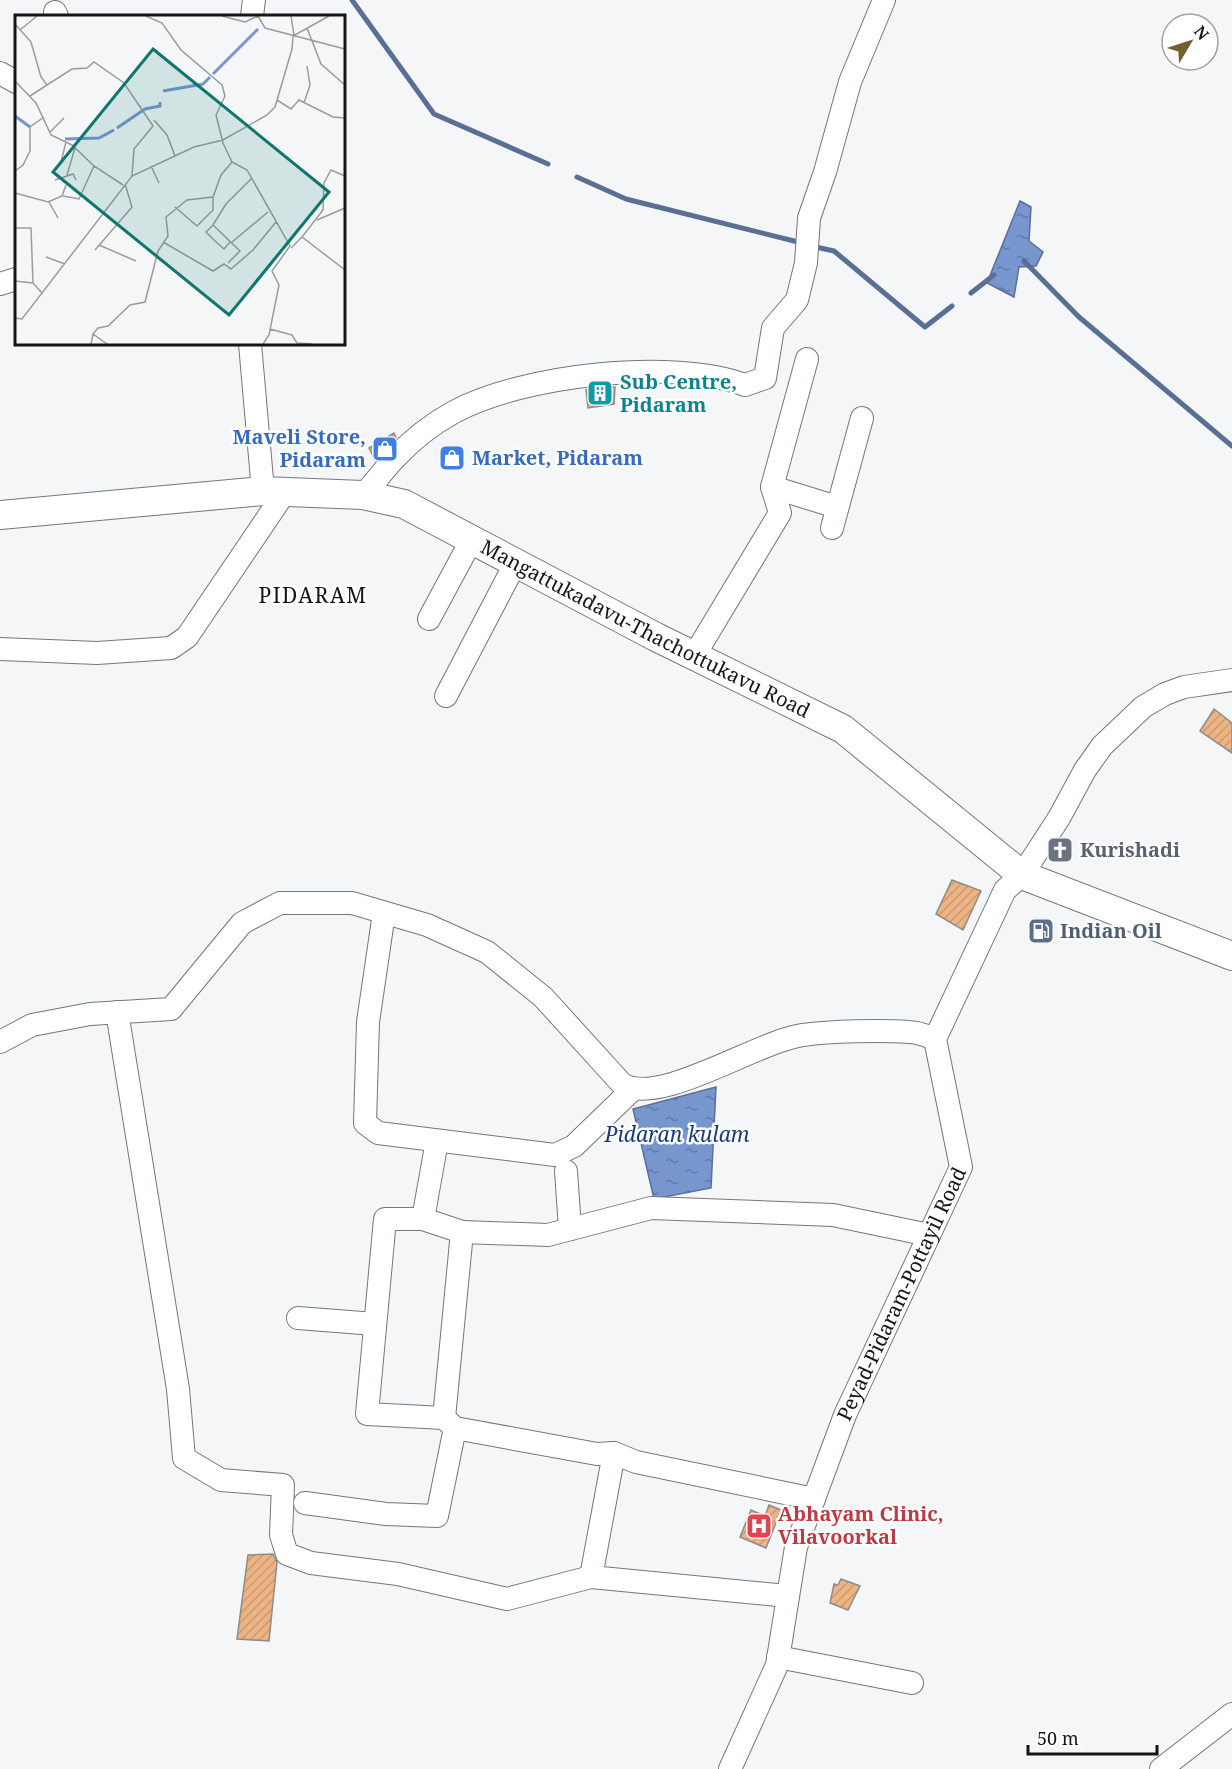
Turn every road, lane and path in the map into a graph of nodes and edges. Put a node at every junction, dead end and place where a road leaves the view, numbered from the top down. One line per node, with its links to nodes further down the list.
1 (254, 0): 3 (street)
2 (884, 0): 13 (street)
3 (252, 15)
4 (0, 73): 5 (street)
5 (15, 81)
6 (15, 279): 7 (street)
7 (0, 284)
8 (250, 345): 12 (street)
9 (807, 359): 11 (street)
10 (862, 418): 11 (street)
11 (772, 487): 19 (street)
12 (274, 492): 13 (main road, Mangattukadavu-Thachottukavu Road); 14 (main road, Mangattukadavu-Thachottukavu Road); 18 (street)
13 (363, 495): 15 (main road, Mangattukadavu-Thachottukavu Road)
14 (0, 514)
15 (472, 539): 16 (main road, Mangattukadavu-Thachottukavu Road); 17 (street)
16 (516, 562): 19 (main road, Mangattukadavu-Thachottukavu Road); 21 (street)
17 (429, 619)
18 (0, 649)
19 (694, 656): 22 (main road, Mangattukadavu-Thachottukavu Road)
20 (1232, 680): 22 (street)
21 (446, 696)
22 (1022, 875): 24 (main road, Mangattukadavu-Thachottukavu Road); 26 (street)
23 (384, 913): 25 (street); 28 (street); 29 (street)
24 (1232, 956)
25 (117, 1012): 27 (street); 41 (street)
26 (935, 1039): 28 (street); 34 (street, Peyad-Pidaram-Pottayil Road)
27 (0, 1042)
28 (632, 1090): 29 (street)
29 (437, 1141): 31 (street)
30 (566, 1171): 32 (street)
31 (423, 1219): 33 (street); 36 (street)
32 (570, 1229): 33 (street); 34 (street)
33 (462, 1232): 37 (street)
34 (929, 1235): 39 (street, Peyad-Pidaram-Pottayil Road)
35 (298, 1318): 36 (street)
36 (375, 1324): 37 (street)
37 (449, 1423): 38 (street); 40 (street)
38 (614, 1453): 39 (street); 41 (street)
39 (814, 1499): 42 (street, Peyad-Pidaram-Pottayil Road)
40 (305, 1503)
41 (591, 1577): 42 (street)
42 (788, 1596): 43 (street, Peyad-Pidaram-Pottayil Road)
43 (778, 1657): 44 (street); 46 (street, Peyad-Pidaram-Pottayil Road)
44 (912, 1683)
45 (1232, 1714): 47 (street)
46 (730, 1769)
47 (1161, 1769)

